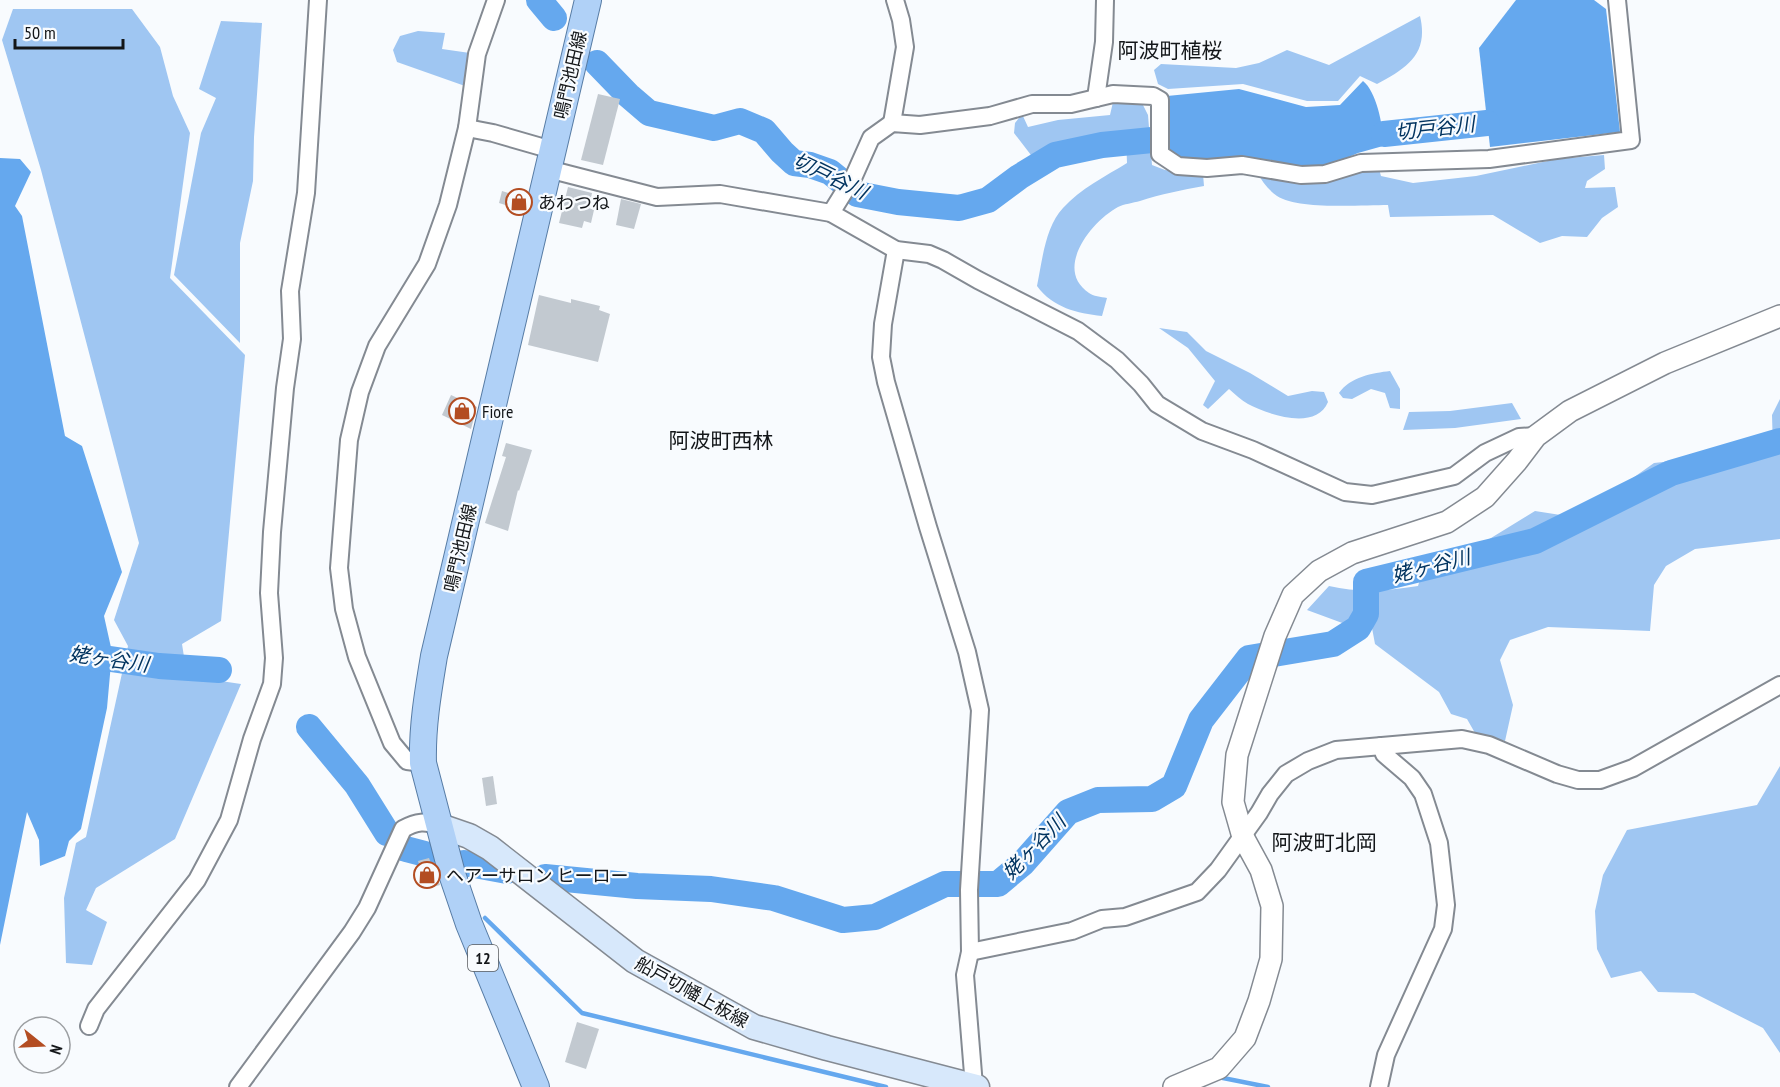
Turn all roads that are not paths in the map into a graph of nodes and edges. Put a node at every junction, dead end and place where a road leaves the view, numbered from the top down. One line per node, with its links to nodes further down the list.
1 (318, 0): 21 (street)
2 (496, 0): 9 (street)
3 (588, 0): 10 (main road, 鳴門池田線 / 12)
4 (895, 0): 8 (street)
5 (1105, 0): 7 (street)
6 (1617, 0): 7 (street)
7 (1096, 98): 8 (street)
8 (892, 123): 11 (street)
9 (468, 128): 10 (street); 17 (street)
10 (550, 159): 11 (street); 17 (main road, 鳴門池田線 / 12)
11 (831, 213): 12 (street)
12 (896, 250): 14 (street); 20 (street)
13 (1780, 316): 14 (street)
14 (1536, 436): 19 (street)
15 (1780, 685): 16 (street)
16 (1382, 746): 19 (street); 26 (street)
17 (423, 763): 18 (main road, 鳴門池田線 / 12)
18 (440, 826): 22 (street); 23 (main road, 鳴門池田線 / 12); 24 (main road, 船戸切幡上板線)
19 (1243, 837): 20 (street); 25 (street)
20 (970, 952): 24 (street)
21 (89, 1026)
22 (238, 1087)
23 (536, 1087)
24 (976, 1087)
25 (1174, 1087)
26 (1379, 1087)

